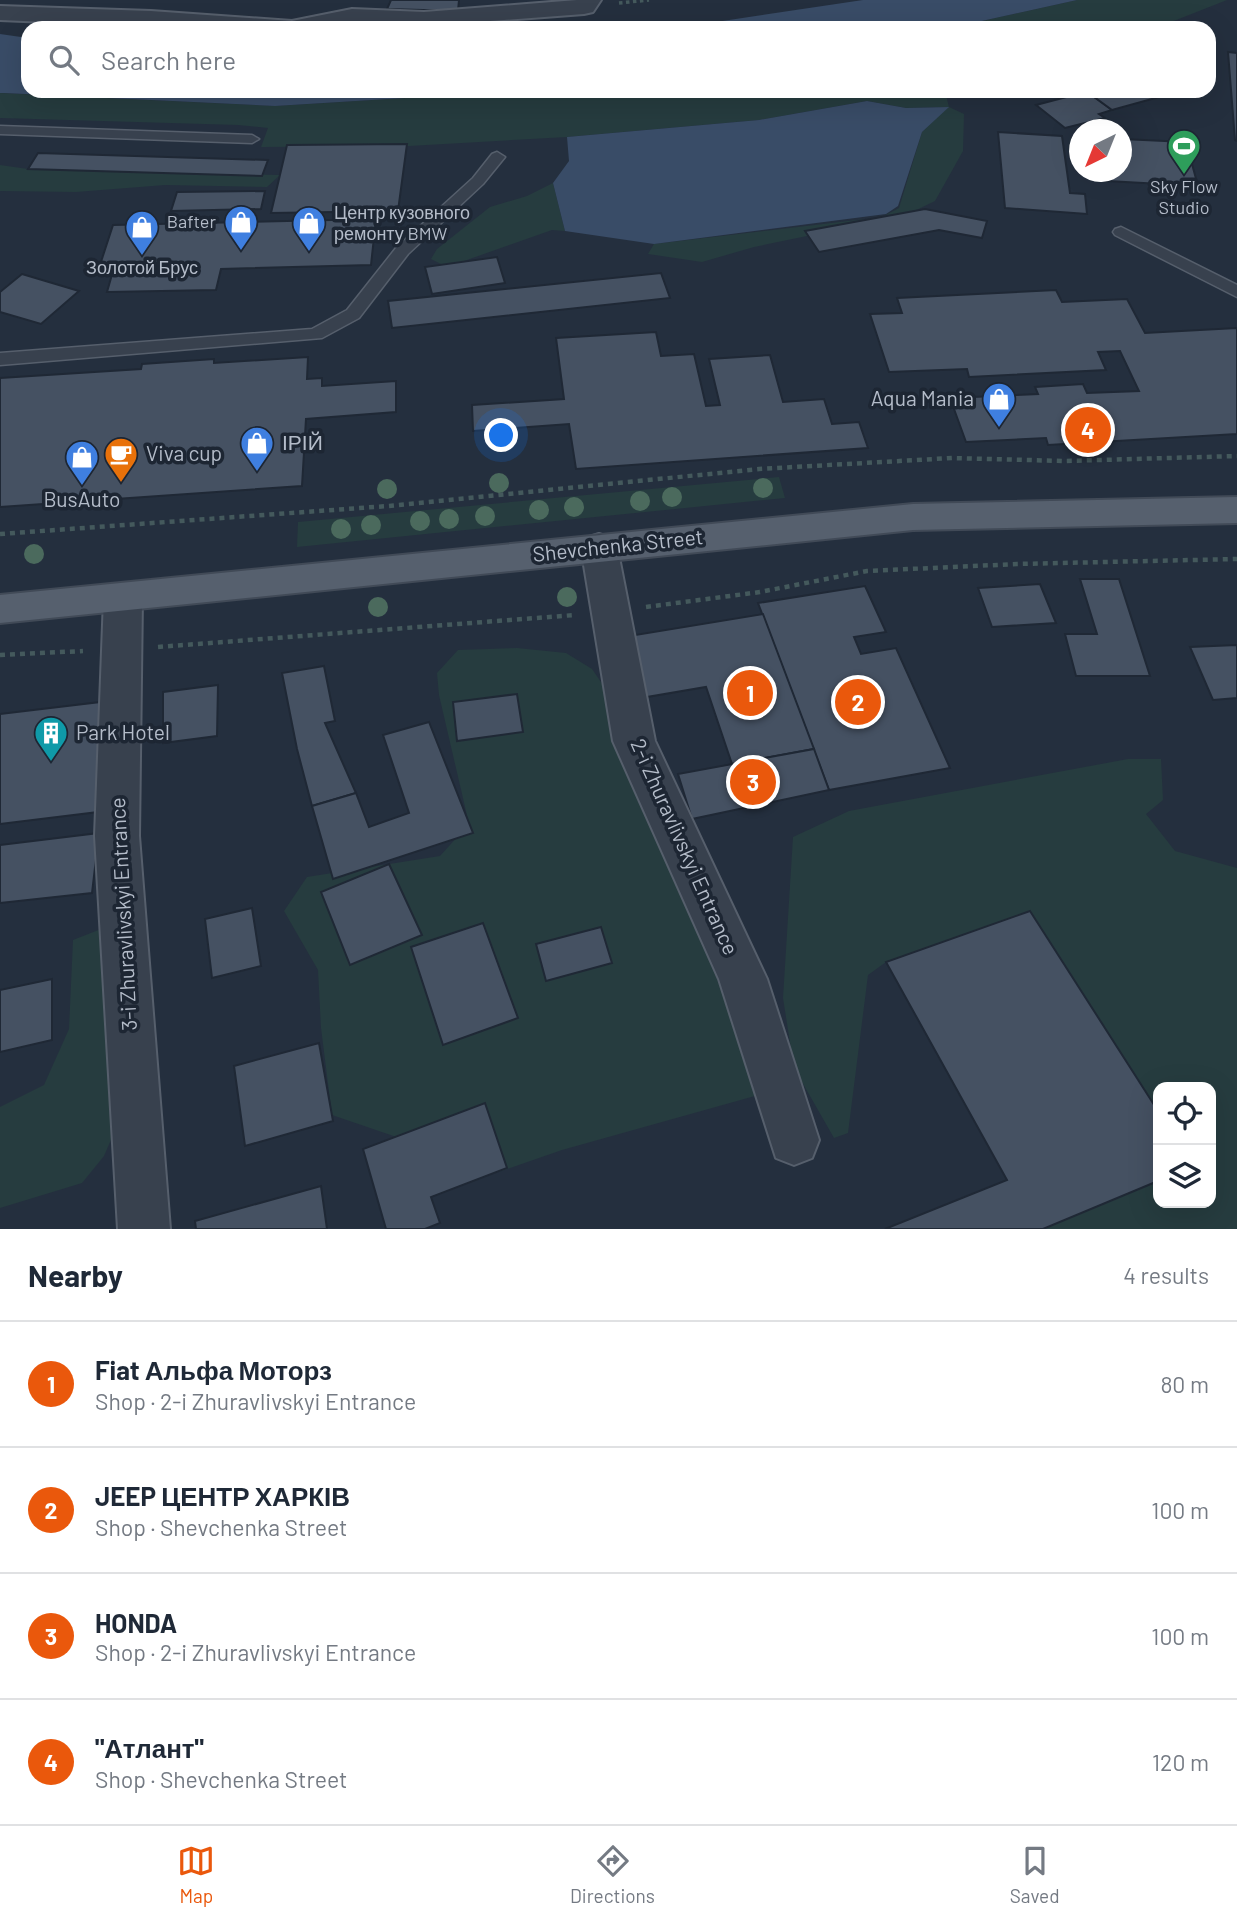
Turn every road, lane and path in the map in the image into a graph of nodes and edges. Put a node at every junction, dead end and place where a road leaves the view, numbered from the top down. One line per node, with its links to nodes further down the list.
1 (587, 3): 2 (street)
2 (356, 8): 6 (street)
3 (150, 9): 4 (street); 5 (street)
4 (0, 13)
5 (240, 21)
6 (314, 21)
7 (0, 130): 8 (lane)
8 (252, 139)
9 (497, 157): 12 (lane)
10 (1121, 232): 11 (lane)
11 (1237, 292)
12 (0, 359)
13 (1237, 456): 15 (path)
14 (1236, 512): 16 (main road, Shevchenka Street)
15 (0, 534)
16 (599, 547): 18 (main road, Shevchenka Street); 20 (street, 2-i Zhuravlivskyi Entrance)
17 (1237, 559): 20 (path)
18 (123, 598): 19 (main road, Shevchenka Street); 21 (street, 3-i Zhuravlivskyi Entrance)
19 (0, 610)
20 (611, 612): 21 (path); 23 (street, 2-i Zhuravlivskyi Entrance)
21 (121, 649): 22 (path); 24 (street, 3-i Zhuravlivskyi Entrance)
22 (0, 655)
23 (794, 1140)
24 (144, 1229)

